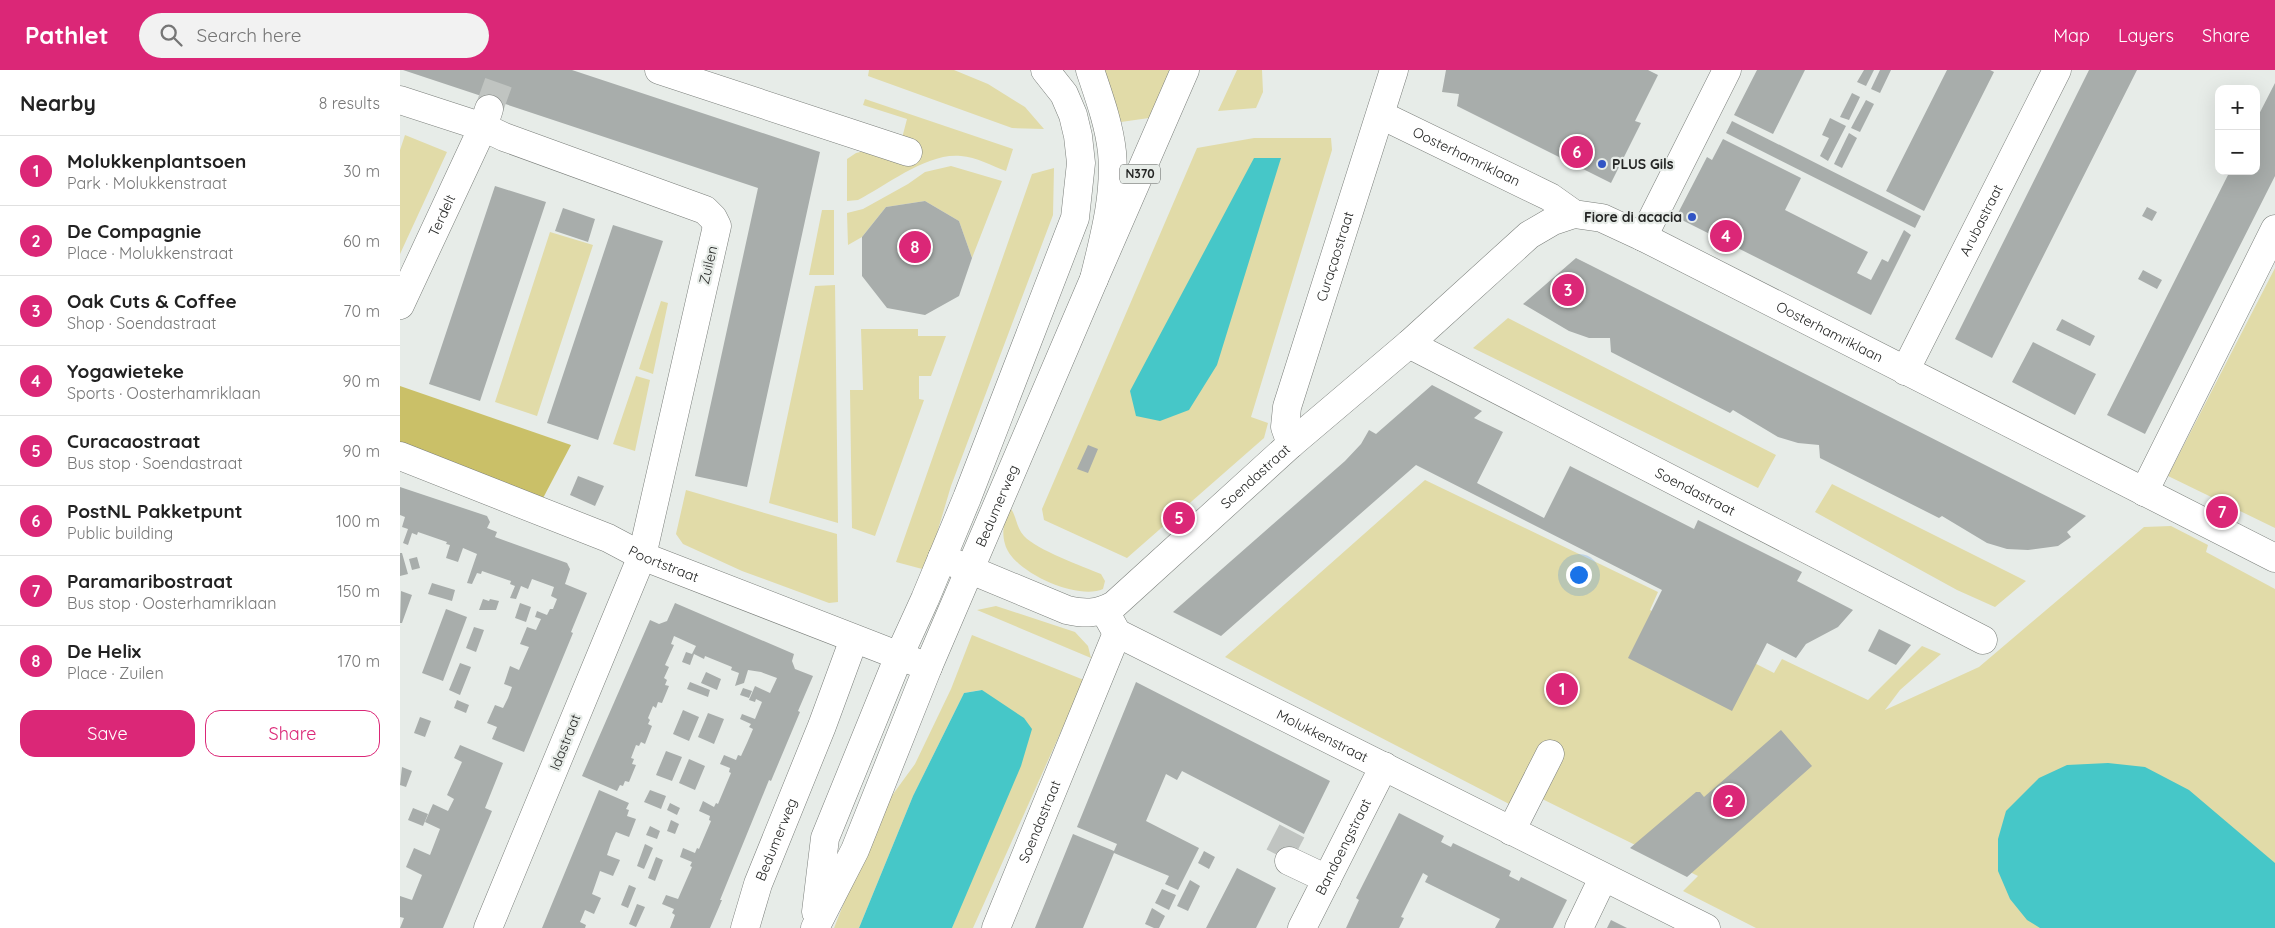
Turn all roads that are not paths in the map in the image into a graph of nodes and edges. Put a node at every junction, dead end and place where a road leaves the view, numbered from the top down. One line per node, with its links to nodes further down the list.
1 (659, 70): 11 (main road)
2 (1045, 70): 23 (main road, Bedumerweg)
3 (1090, 70): 15 (main road, Bedumerweg)
4 (1185, 70): 15 (main road, N370)
5 (1394, 70): 9 (main road, Curaçaostraat)
6 (2057, 70): 18 (main road, Arubastraat)
7 (1722, 79): 14 (main road)
8 (400, 100): 10 (main road, Zuilen)
9 (1381, 115): 12 (main road, Oosterhamriklaan); 19 (main road, Curaçaostraat)
10 (486, 118): 16 (main road, Terdelt); 22 (main road, Zuilen)
11 (908, 152)
12 (1574, 214): 14 (main road, Oosterhamriklaan); 17 (main road, Soendastraat)
13 (2275, 229): 21 (main road)
14 (1643, 237): 18 (main road, Oosterhamriklaan)
15 (1094, 279): 25 (main road, Bedumerweg)
16 (400, 306)
17 (1409, 344): 19 (main road, Soendastraat); 28 (main road, Soendastraat)
18 (1905, 371): 21 (main road, Oosterhamriklaan)
19 (1291, 444): 26 (main road, Soendastraat)
20 (400, 456): 22 (main road, Poortstraat)
21 (2144, 492): 24 (main road, Oosterhamriklaan)
22 (642, 556): 27 (main road, Poortstraat); 37 (main road, Idastraat)
23 (942, 558): 25 (main road); 29 (main road, Bedumerweg)
24 (2275, 558)
25 (971, 570): 26 (main road); 30 (main road, Bedumerweg)
26 (1110, 622): 32 (main road, Molukkenstraat); 40 (main road, Soendastraat)
27 (854, 639): 29 (main road, Poortstraat); 38 (main road, Bedumerweg)
28 (1983, 640)
29 (898, 656): 30 (main road, Poortstraat); 39 (main road, Bedumerweg)
30 (928, 667): 39 (main road, Bedumerweg)
31 (1550, 754): 33 (main road)
32 (1384, 766): 33 (main road, Molukkenstraat); 35 (main road, Bandoengstraat)
33 (1511, 831): 36 (main road, Molukkenstraat)
34 (1294, 856): 35 (main road)
35 (1330, 873): 41 (main road, Bandoengstraat)
36 (1603, 878): 42 (main road); 43 (main road, Molukkenstraat)
37 (488, 928)
38 (745, 928)
39 (815, 928)
40 (996, 928)
41 (1302, 928)
42 (1579, 928)
43 (1706, 928)

